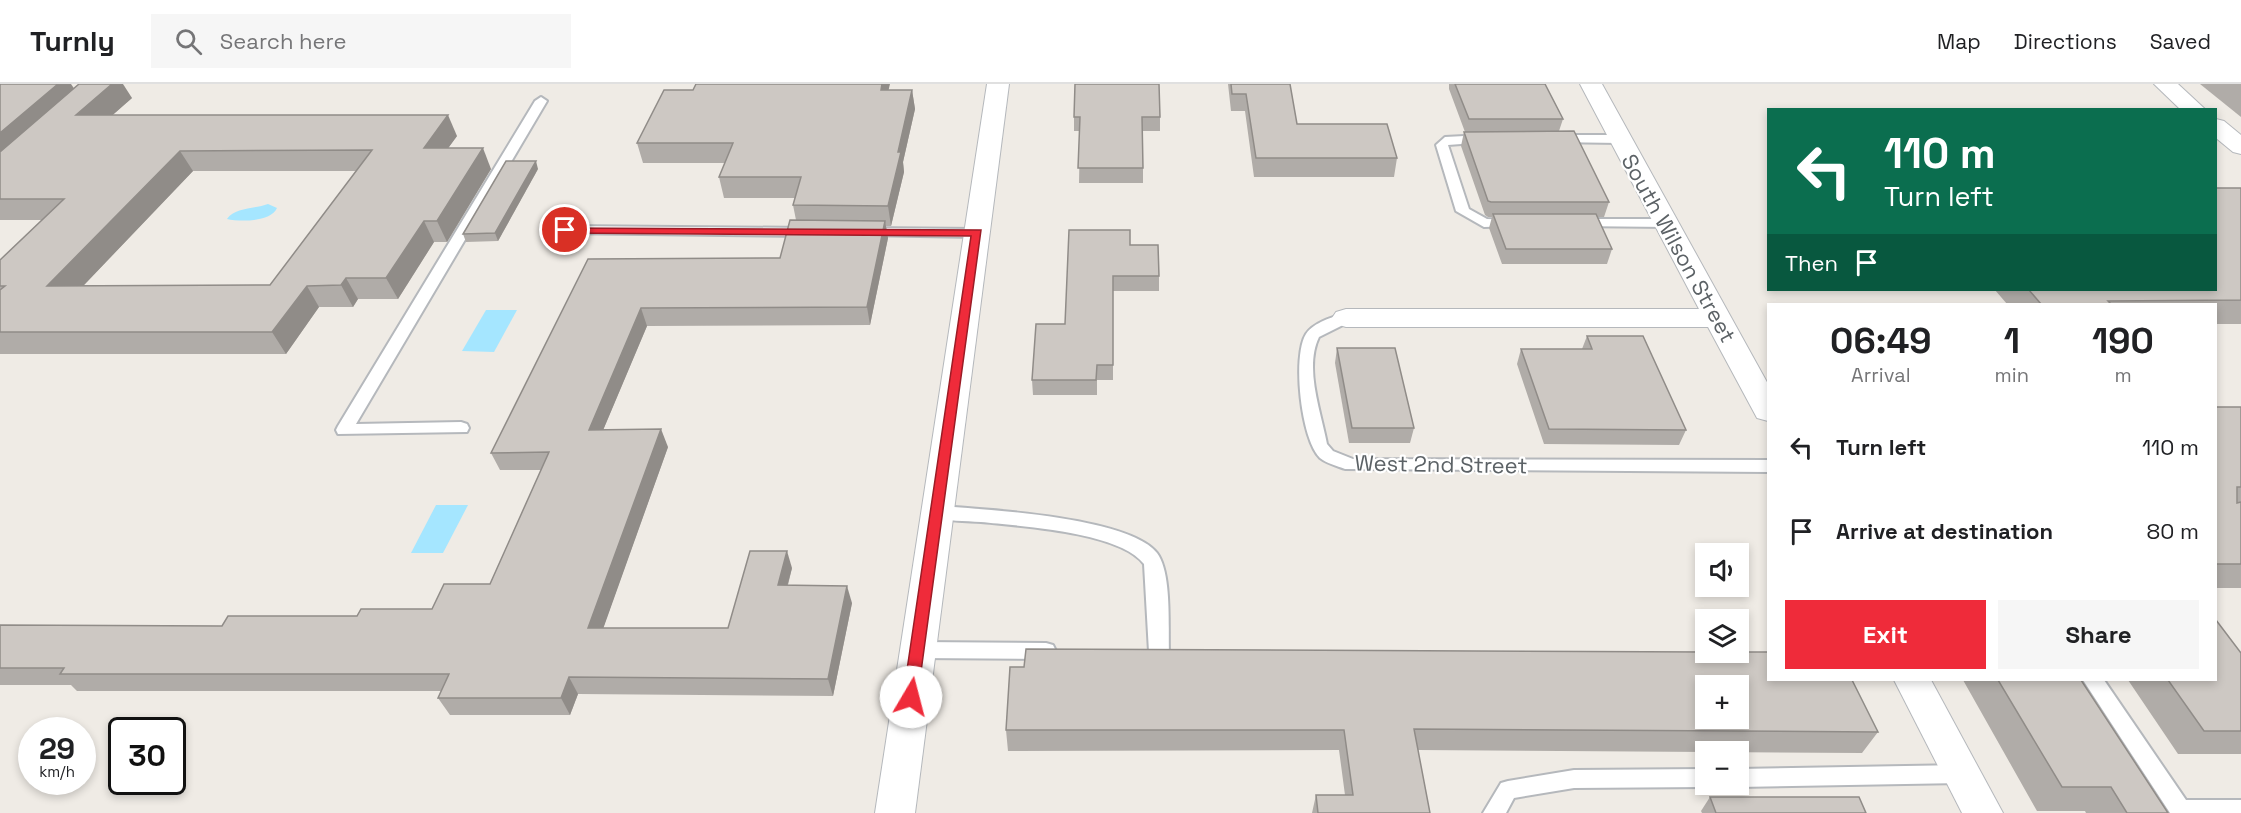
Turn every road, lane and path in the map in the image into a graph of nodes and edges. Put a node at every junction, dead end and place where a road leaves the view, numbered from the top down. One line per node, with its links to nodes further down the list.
1 (998, 84): 17 (street)
2 (1591, 84): 9 (street, South Wilson Street)
3 (2165, 84): 5 (street)
4 (541, 101): 21 (lane)
5 (2193, 108)
6 (2217, 127): 10 (street)
7 (1494, 139): 11 (lane)
8 (1539, 139): 9 (lane)
9 (1620, 139): 13 (street, South Wilson Street)
10 (2241, 147)
11 (1532, 223)
12 (1568, 223): 13 (lane)
13 (1668, 223): 19 (street, South Wilson Street)
14 (565, 230): 15 (lane)
15 (828, 232)
16 (852, 232): 17 (lane)
17 (977, 232): 23 (street)
18 (1346, 318): 19 (street, West 2nd Street); 22 (lane, West 2nd Street)
19 (1718, 318): 20 (street, South Wilson Street)
20 (1767, 409)
21 (461, 428)
22 (1767, 466)
23 (937, 512): 24 (street); 27 (lane)
24 (918, 650): 25 (lane); 35 (street)
25 (1068, 651)
26 (1136, 652): 27 (lane)
27 (1159, 652): 28 (lane)
28 (1182, 652)
29 (1913, 681): 31 (street)
30 (2094, 681): 34 (lane)
31 (1962, 774): 33 (lane); 37 (street)
32 (1695, 778): 36 (lane)
33 (1749, 778)
34 (2241, 810)
35 (895, 813)
36 (1494, 813)
37 (1983, 813)

